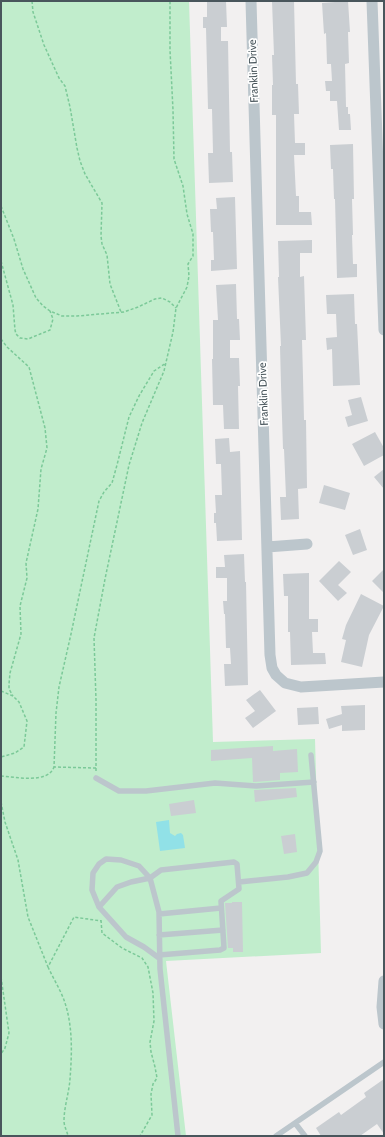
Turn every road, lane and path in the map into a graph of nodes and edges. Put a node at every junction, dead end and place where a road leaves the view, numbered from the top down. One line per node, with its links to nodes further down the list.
1 (32, 1): 9 (path)
2 (170, 1): 7 (path)
3 (251, 1): 14 (street, Franklin Drive)
4 (372, 1): 10 (street)
5 (1, 206): 8 (path)
6 (1, 261): 8 (path)
7 (176, 308): 9 (path); 12 (path)
8 (50, 310): 9 (path)
9 (121, 312)
10 (384, 330)
11 (1, 339): 17 (path)
12 (166, 363): 20 (path); 21 (path)
13 (307, 544): 14 (street)
14 (267, 546): 15 (street, Franklin Drive)
15 (384, 682)
16 (1, 691): 17 (path)
17 (13, 696): 19 (path)
18 (311, 755): 24 (lane)
19 (1, 757)
20 (54, 767): 21 (path); 22 (path)
21 (96, 768): 23 (path)
22 (1, 776)
23 (96, 778): 24 (lane)
24 (314, 782): 27 (lane)
25 (1, 802): 35 (path)
26 (150, 878): 27 (lane); 28 (lane); 28 (lane); 30 (lane)
27 (239, 882): 29 (lane)
28 (99, 907): 31 (path); 34 (lane)
29 (221, 908): 30 (lane); 32 (lane)
30 (159, 914): 33 (lane)
31 (101, 921): 35 (path); 43 (path)
32 (223, 930): 33 (lane); 34 (lane)
33 (159, 935): 34 (lane)
34 (159, 956): 44 (lane)
35 (48, 966): 42 (path)
36 (1, 977): 39 (path)
37 (384, 981): 38 (street)
38 (384, 1024)
39 (1, 1054)
40 (384, 1062): 41 (lane)
41 (295, 1123): 45 (lane); 46 (lane)
42 (68, 1136)
43 (140, 1136)
44 (178, 1136)
45 (276, 1136)
46 (305, 1136)

